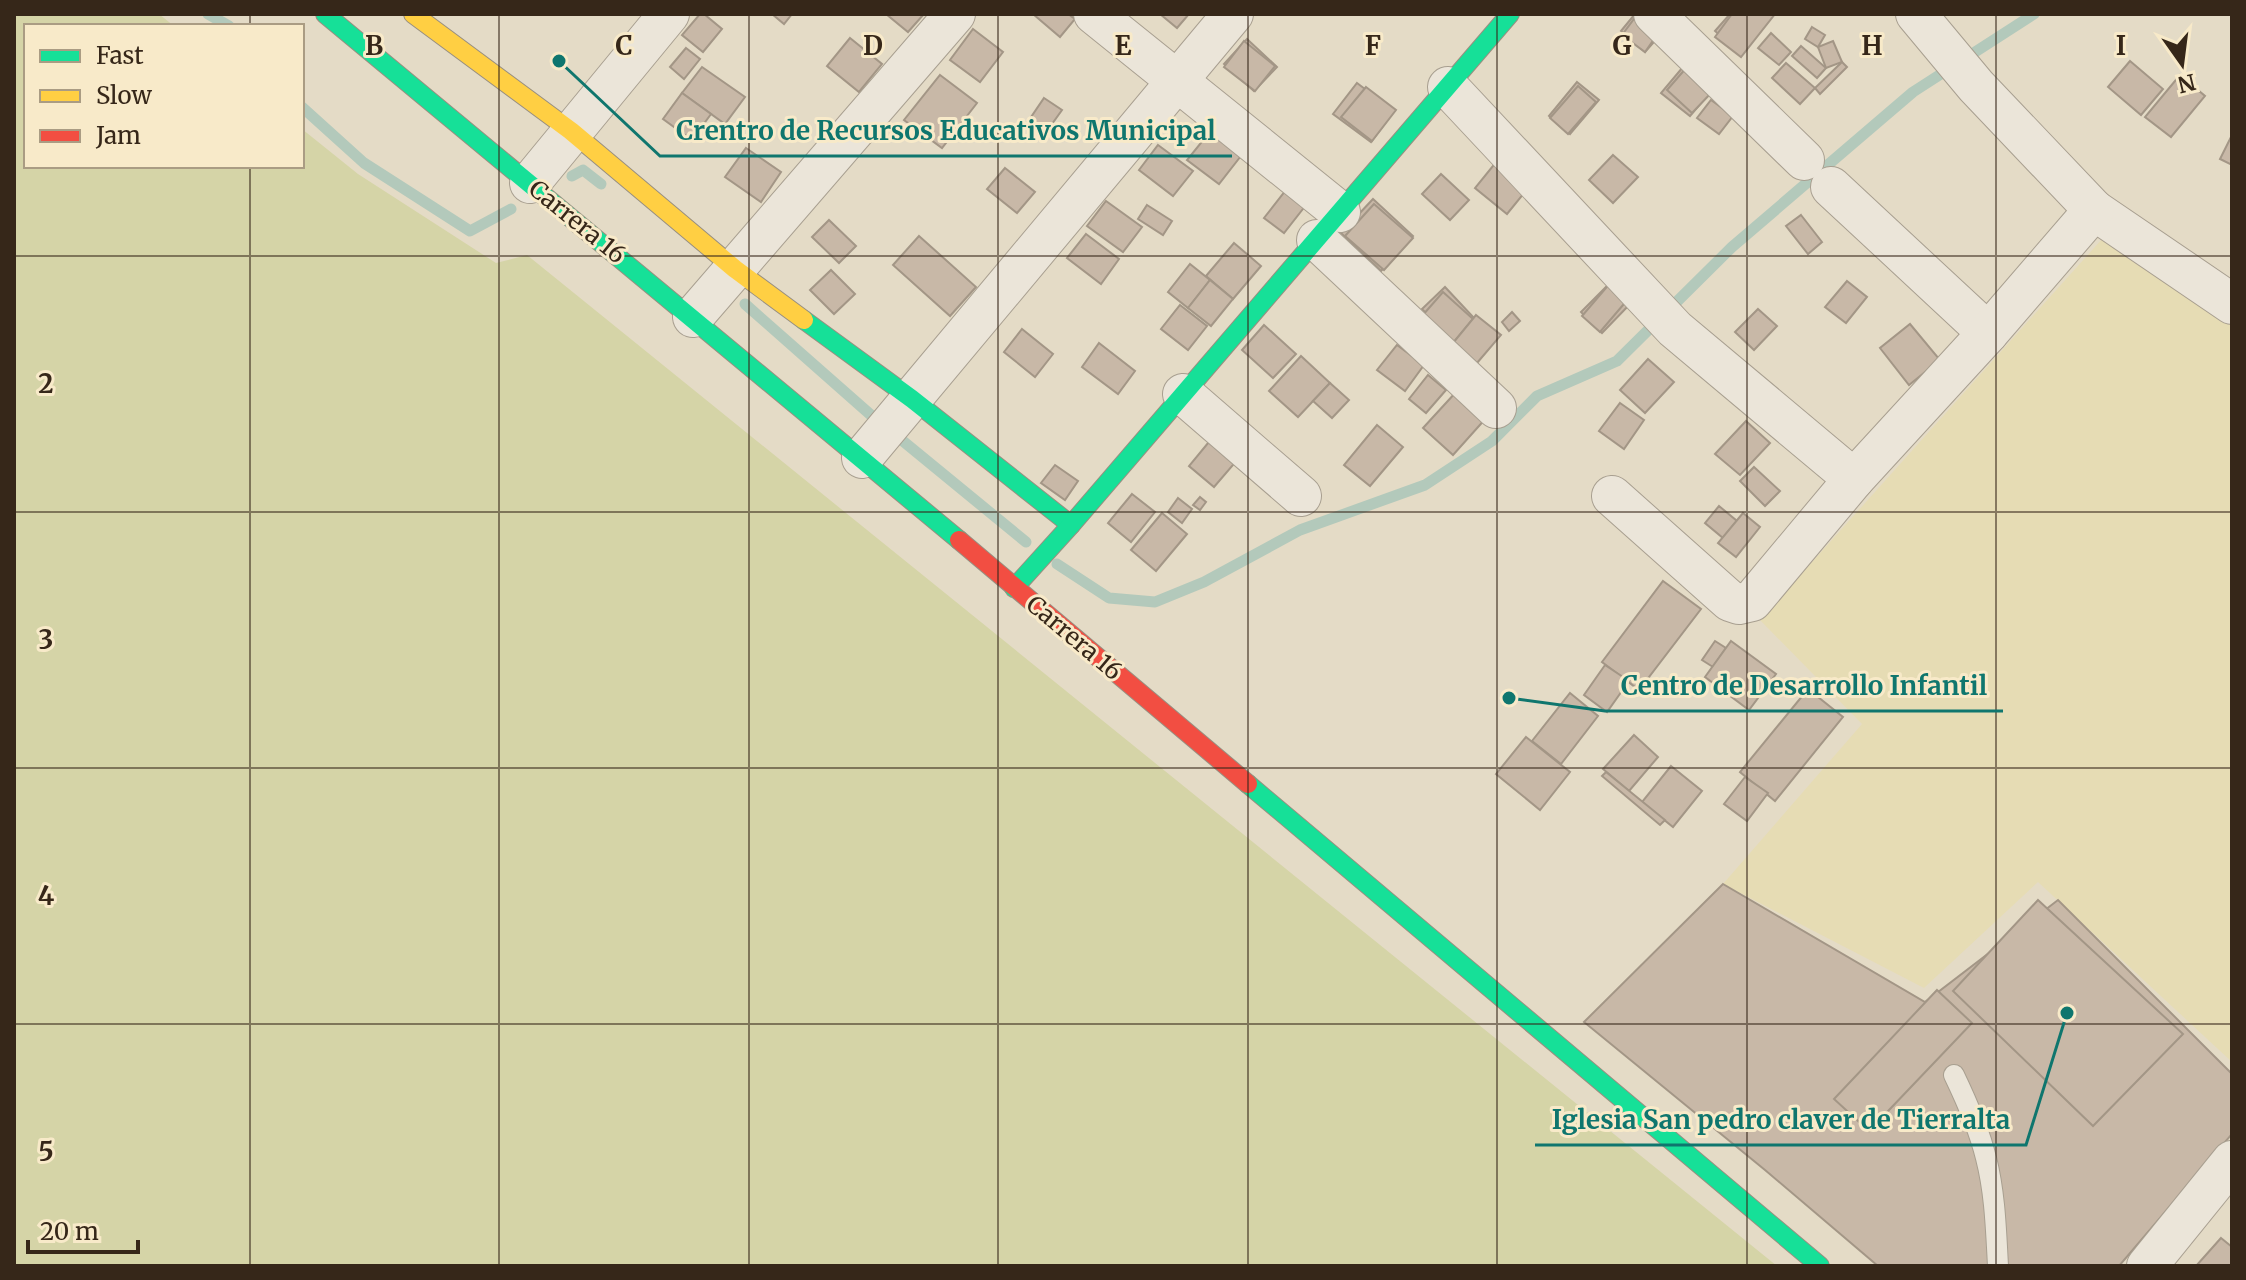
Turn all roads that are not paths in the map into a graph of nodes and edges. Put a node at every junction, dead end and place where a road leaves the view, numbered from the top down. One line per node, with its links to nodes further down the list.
1 (413, 14): 12 (main road)
2 (669, 14): 12 (street)
3 (955, 14): 16 (street)
4 (1094, 14): 10 (street)
5 (1233, 14): 10 (street)
6 (1510, 14): 11 (main road)
7 (1654, 14): 19 (street)
8 (338, 18): 13 (main road, Carrera 16)
9 (1924, 23): 14 (street)
10 (1177, 81): 15 (street); 21 (street)
11 (1448, 87): 15 (main road); 24 (street)
12 (571, 131): 13 (street); 16 (main road)
13 (530, 183): 18 (main road, Carrera 16)
14 (2094, 210): 17 (street); 19 (street)
15 (1328, 226): 20 (main road); 22 (street)
16 (735, 269): 18 (street); 21 (main road)
17 (2227, 288)
18 (693, 317): 23 (main road, Carrera 16)
19 (1988, 333): 24 (street)
20 (1183, 394): 25 (street); 27 (main road)
21 (912, 399): 23 (street); 27 (main road)
22 (1496, 408)
23 (862, 458): 28 (main road, Carrera 16)
24 (1854, 479): 26 (street)
25 (1301, 496)
26 (1612, 496)
27 (1071, 525): 28 (main road)
28 (1014, 588): 31 (main road, Carrera 16)
29 (1954, 1075): 32 (lane)
30 (2232, 1161): 33 (street)
31 (1820, 1266)
32 (1998, 1266)
33 (2147, 1266)

